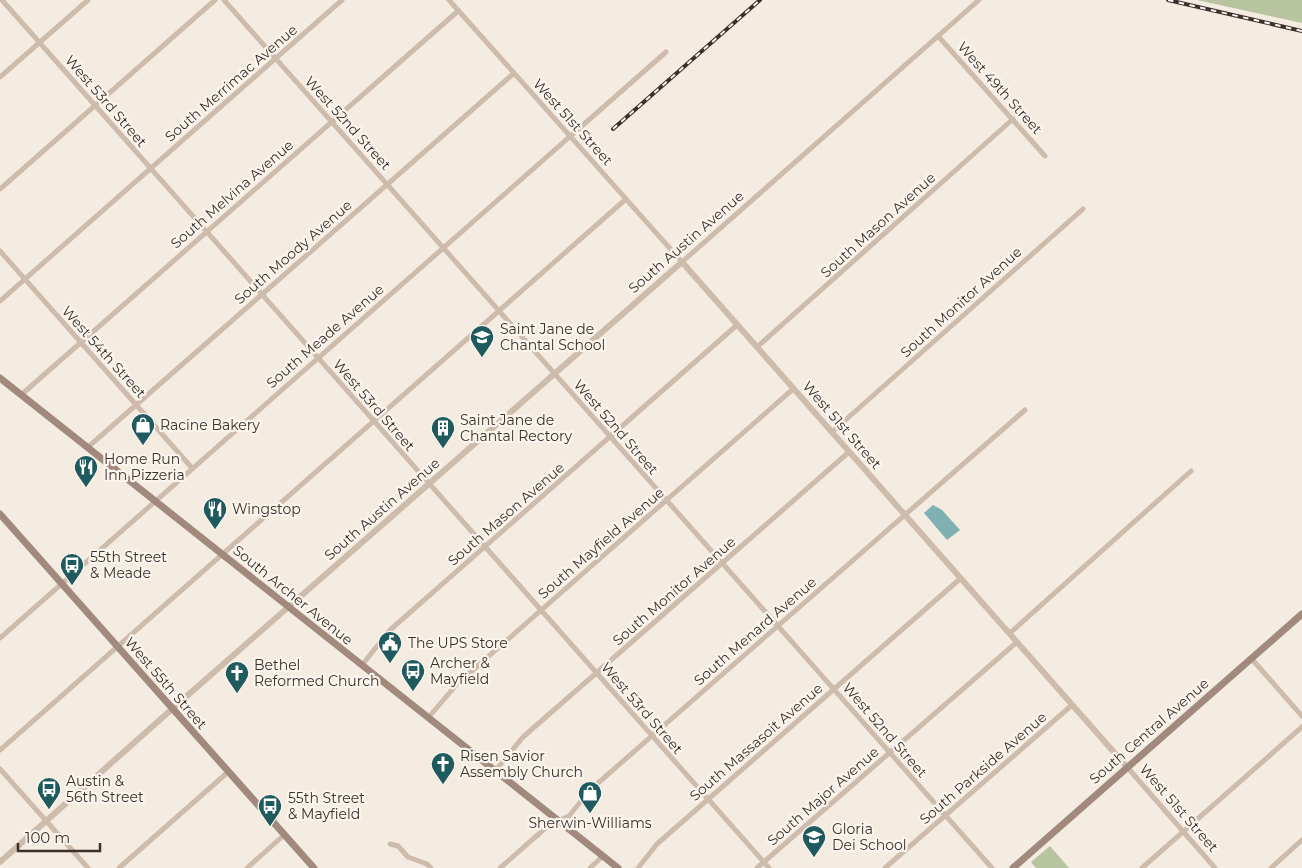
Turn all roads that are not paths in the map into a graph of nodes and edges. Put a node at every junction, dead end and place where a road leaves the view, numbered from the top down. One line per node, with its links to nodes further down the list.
1 (2, 0): 10 (street, West 53rd Street)
2 (88, 0): 10 (street)
3 (215, 0): 15 (street)
4 (224, 0): 12 (street, West 52nd Street)
5 (342, 0): 12 (street, South Merrimac Avenue)
6 (449, 0): 8 (street, West 51st Street)
7 (979, 0): 9 (street, South Austin Avenue)
8 (458, 11): 13 (street, West 51st Street); 17 (street, South Melvina Avenue)
9 (938, 36): 16 (street, West 49th Street); 28 (street, South Austin Avenue)
10 (39, 43): 14 (street); 15 (street, West 53rd Street)
11 (666, 52): 18 (street, South Meade Avenue)
12 (276, 58): 17 (street, West 52nd Street); 20 (street, South Merrimac Avenue)
13 (513, 74): 18 (street, West 51st Street); 21 (street, South Moody Avenue)
14 (0, 77)
15 (95, 106): 20 (street, West 53rd Street); 22 (street)
16 (1013, 120): 19 (street, West 49th Street); 35 (street, South Mason Avenue)
17 (332, 122): 21 (street, West 52nd Street); 25 (street, South Melvina Avenue)
18 (570, 137): 23 (street, West 51st Street); 26 (street, South Meade Avenue)
19 (1045, 156)
20 (150, 169): 25 (street, West 53rd Street); 29 (street, South Merrimac Avenue)
21 (388, 185): 26 (street, West 52nd Street); 30 (street, South Moody Avenue)
22 (0, 189)
23 (626, 199): 28 (street, West 51st Street); 32 (street)
24 (1083, 209): 44 (street, South Monitor Avenue)
25 (206, 232): 30 (street, West 53rd Street); 34 (street, South Melvina Avenue)
26 (443, 248): 32 (street, West 52nd Street); 36 (street, South Meade Avenue)
27 (0, 251): 29 (street, West 54th Street)
28 (682, 262): 33 (street, West 51st Street); 37 (street, South Austin Avenue)
29 (25, 280): 31 (street, South Merrimac Avenue); 34 (street, West 54th Street)
30 (261, 295): 36 (street, West 53rd Street); 41 (street, South Moody Avenue)
31 (0, 302)
32 (499, 311): 37 (street, West 52nd Street); 43 (street)
33 (737, 325): 35 (street, West 51st Street); 45 (street, South Mason Avenue)
34 (80, 342): 40 (street, South Melvina Avenue); 41 (street, West 54th Street)
35 (757, 348): 39 (street, West 51st Street)
36 (318, 358): 43 (street, West 53rd Street); 48 (street, South Meade Avenue)
37 (555, 374): 45 (street, West 52nd Street); 50 (street, South Austin Avenue)
38 (0, 378): 40 (main road, South Archer Avenue)
39 (794, 388): 44 (street, West 51st Street); 51 (street, South Mayfield Avenue)
40 (21, 395): 46 (main road, South Archer Avenue)
41 (136, 405): 46 (street, South Moody Avenue); 48 (street, West 54th Street)
42 (1025, 410): 54 (street, South Menard Avenue)
43 (373, 421): 50 (street, West 53rd Street); 57 (street)
44 (832, 432): 47 (street, West 51st Street)
45 (611, 437): 51 (street, West 52nd Street); 56 (street, South Mason Avenue)
46 (87, 448): 52 (main road, South Archer Avenue)
47 (849, 452): 54 (street, West 51st Street); 58 (street, South Monitor Avenue)
48 (192, 468): 52 (street, South Meade Avenue)
49 (1191, 471): 65 (street)
50 (429, 485): 56 (street, West 53rd Street); 61 (street, South Austin Avenue)
51 (666, 500): 58 (street, West 52nd Street); 62 (street, South Mayfield Avenue)
52 (155, 501): 57 (main road, South Archer Avenue); 60 (street, South Meade Avenue)
53 (0, 514): 55 (main road, West 55th Street)
54 (905, 515): 59 (street, West 51st Street); 64 (street, South Menard Avenue)
55 (3, 522): 60 (main road, West 55th Street)
56 (485, 546): 62 (street, West 53rd Street); 70 (street, South Mason Avenue)
57 (222, 554): 61 (main road, South Archer Avenue); 68 (street)
58 (722, 563): 64 (street, West 52nd Street); 71 (street, South Monitor Avenue)
59 (961, 578): 65 (street, West 51st Street); 72 (street, South Massasoit Avenue)
60 (62, 584): 66 (street, South Meade Avenue); 68 (main road, West 55th Street)
61 (290, 607): 70 (main road, South Archer Avenue); 74 (street, South Austin Avenue)
62 (541, 610): 71 (street, West 53rd Street); 76 (street, South Mayfield Avenue)
63 (1302, 614): 69 (main road, South Central Avenue)
64 (778, 626): 72 (street, West 52nd Street); 78 (street, South Menard Avenue)
65 (1010, 633): 67 (street, West 51st Street)
66 (0, 638)
67 (1017, 642): 73 (street, West 51st Street); 80 (street, South Major Avenue)
68 (117, 646): 74 (main road, West 55th Street); 79 (street)
69 (1251, 658): 75 (street); 81 (main road, South Central Avenue)
70 (362, 665): 76 (main road, South Archer Avenue)
71 (596, 673): 78 (street, West 53rd Street); 83 (street, South Monitor Avenue)
72 (834, 689): 80 (street, West 52nd Street); 85 (street, South Massasoit Avenue)
73 (1072, 705): 81 (street, West 51st Street); 86 (street, South Parkside Avenue)
74 (172, 709): 84 (main road, West 55th Street); 87 (street, South Austin Avenue)
75 (1302, 716)
76 (428, 718): 83 (main road, South Archer Avenue)
77 (1302, 727): 89 (street)
78 (652, 736): 85 (street, West 53rd Street); 88 (street, South Menard Avenue)
79 (0, 750)
80 (890, 753): 86 (street, West 52nd Street); 95 (street, South Major Avenue)
81 (1127, 767): 89 (street, West 51st Street); 109 (main road, South Central Avenue)
82 (0, 769): 87 (street)
83 (495, 771): 88 (main road, South Archer Avenue)
84 (228, 772): 90 (main road, West 55th Street); 97 (street)
85 (708, 799): 95 (street, West 53rd Street); 104 (street, South Massasoit Avenue)
86 (946, 816): 107 (street, South Parkside Avenue); 108 (street, West 52nd Street)
87 (46, 821): 94 (street, South Austin Avenue); 96 (street)
88 (558, 821): 93 (main road, South Archer Avenue); 101 (street, South Menard Avenue)
89 (1183, 832): 110 (street); 111 (street, West 51st Street)
90 (284, 835): 98 (street); 99 (main road, West 55th Street)
91 (1302, 840): 112 (street)
92 (390, 844): 100 (street)
93 (603, 856): 102 (street); 103 (main road, South Archer Avenue)
94 (0, 862)
95 (764, 862): 105 (street, South Major Avenue); 106 (street, West 53rd Street)
96 (88, 868)
97 (119, 868)
98 (247, 868)
99 (314, 868)
100 (430, 868)
101 (500, 868)
102 (590, 868)
103 (618, 868)
104 (638, 868)
105 (757, 868)
106 (769, 868)
107 (885, 868)
108 (992, 868)
109 (1013, 868)
110 (1142, 868)
111 (1215, 868)
112 (1271, 868)

